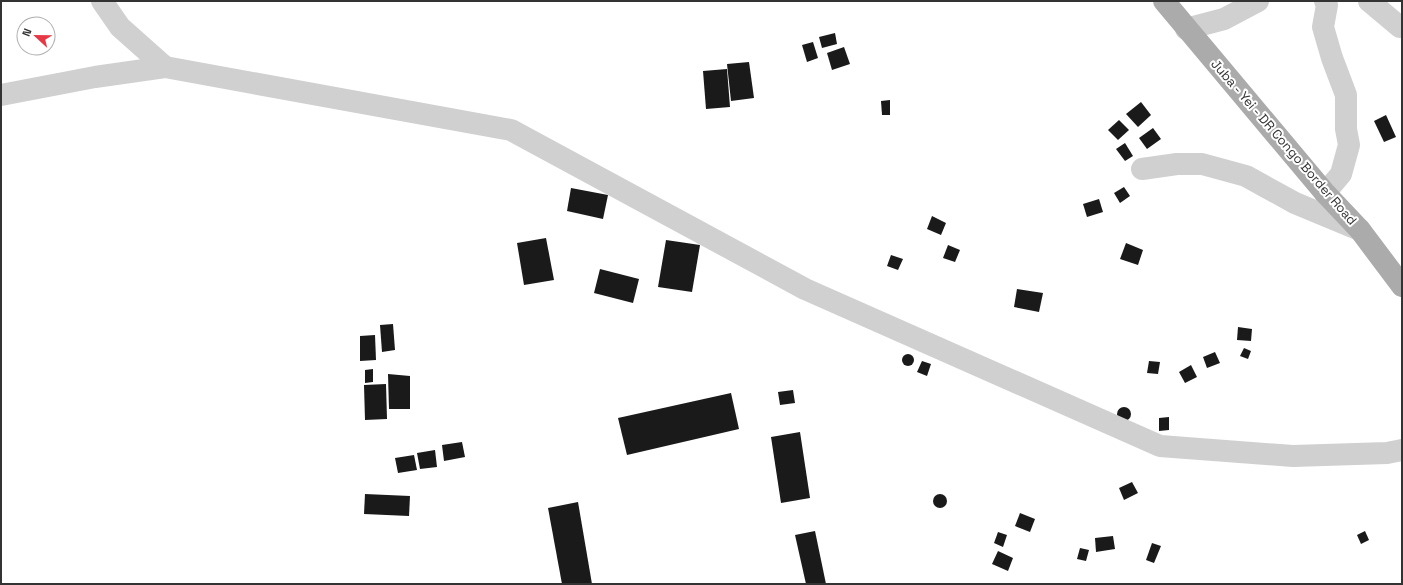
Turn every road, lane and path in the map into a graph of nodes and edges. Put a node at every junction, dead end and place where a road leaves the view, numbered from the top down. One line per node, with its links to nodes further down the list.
1 (102, 1): 8 (street)
2 (1164, 1): 7 (main road, Juba - Yei - DR Congo Border Road)
3 (1258, 1): 7 (street)
4 (1325, 1): 11 (street)
5 (1369, 1): 6 (street)
6 (1400, 27)
7 (1186, 29): 11 (main road, Juba - Yei - DR Congo Border Road)
8 (165, 67): 9 (street); 14 (street)
9 (1, 96)
10 (1142, 169): 12 (street)
11 (1325, 193): 12 (main road, Juba - Yei - DR Congo Border Road)
12 (1360, 230): 13 (main road, Juba - Yei - DR Congo Border Road)
13 (1402, 286)
14 (1402, 450)

